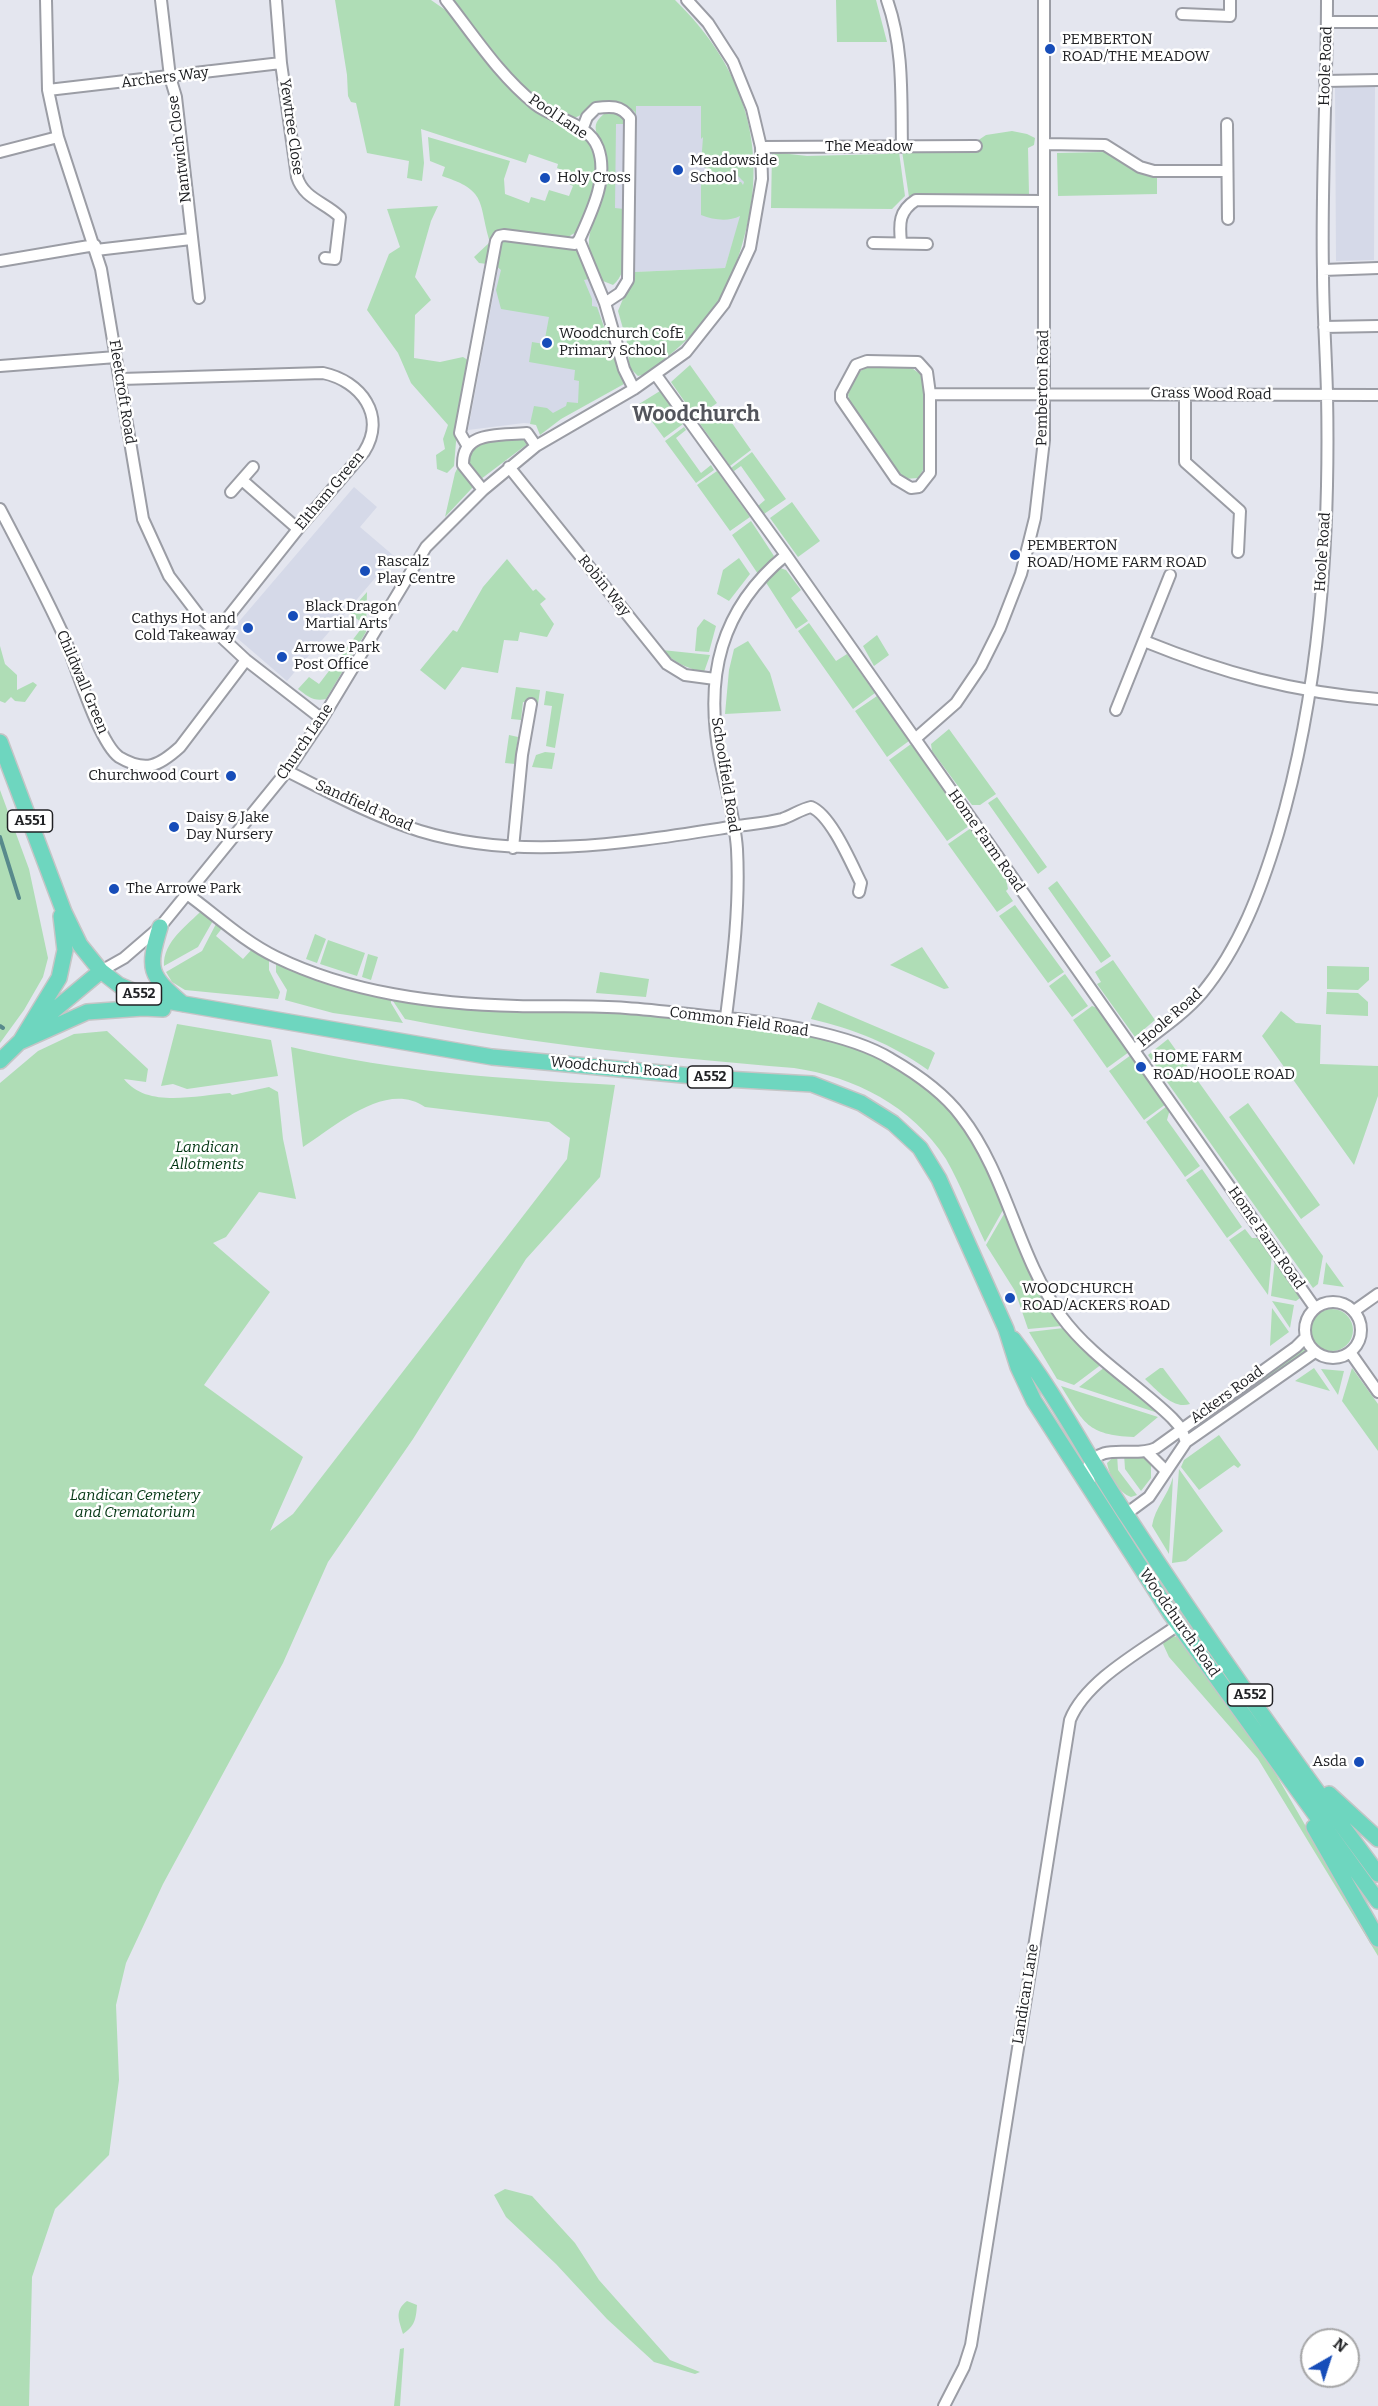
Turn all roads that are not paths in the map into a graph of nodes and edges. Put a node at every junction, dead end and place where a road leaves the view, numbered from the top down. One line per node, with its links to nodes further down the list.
1 (46, 0): 17 (street, Fleetcroft Road)
2 (161, 0): 14 (street, Nantwich Close)
3 (276, 0): 13 (street, Yewtree Close)
4 (446, 0): 19 (street, Pool Lane)
5 (687, 0): 23 (street, Church Lane)
6 (887, 0): 24 (street)
7 (1044, 0): 21 (street, Pemberton Road)
8 (1230, 0): 10 (street)
9 (1327, 0): 11 (street, Hoole Road)
10 (1182, 14)
11 (1327, 22): 12 (street); 16 (street, Hoole Road)
12 (1378, 22)
13 (281, 63): 14 (street, Archers Way); 36 (street, Yewtree Close)
14 (170, 77): 17 (street, Archers Way); 29 (street, Nantwich Close)
15 (1378, 80): 16 (street)
16 (1325, 81): 38 (street, Hoole Road)
17 (48, 90): 20 (street, Fleetcroft Road)
18 (1227, 124): 26 (street)
19 (582, 130): 30 (street, Pool Lane); 40 (street)
20 (58, 137): 25 (street); 34 (street, Fleetcroft Road)
21 (1045, 144): 26 (street); 27 (street, Pemberton Road)
22 (976, 146): 24 (street, The Meadow)
23 (761, 147): 24 (street, The Meadow); 45 (street, Church Lane)
24 (902, 147)
25 (0, 152)
26 (1227, 171): 28 (street)
27 (1042, 201): 31 (street); 48 (street, Pemberton Road)
28 (1228, 219)
29 (191, 239): 34 (street); 39 (street, Nantwich Close)
30 (579, 240): 40 (street); 53 (street)
31 (901, 242): 32 (street); 33 (street)
32 (873, 243)
33 (927, 243)
34 (96, 248): 35 (street); 43 (street, Fleetcroft Road)
35 (0, 261)
36 (332, 262)
37 (1378, 268): 38 (street)
38 (1323, 270): 42 (street, Hoole Road)
39 (199, 298)
40 (605, 303): 47 (street)
41 (1378, 326): 42 (street)
42 (1324, 327): 51 (street, Hoole Road)
43 (117, 357): 44 (street); 46 (street, Fleetcroft Road)
44 (0, 366)
45 (656, 375): 47 (street, Church Lane); 63 (street, Home Farm Road)
46 (121, 379): 61 (street, Eltham Green); 65 (street, Fleetcroft Road)
47 (634, 389): 54 (street, Church Lane)
48 (1044, 393): 49 (street, Grass Wood Road); 50 (street, Grass Wood Road); 74 (street, Pemberton Road)
49 (930, 394): 49 (street)
50 (1185, 394): 51 (street, Grass Wood Road); 62 (street)
51 (1327, 395): 52 (street, Grass Wood Road); 69 (street, Hoole Road)
52 (1378, 395)
53 (467, 445): 54 (street); 58 (street)
54 (536, 446): 56 (street, Church Lane)
55 (253, 467): 57 (street)
56 (509, 467): 58 (street, Church Lane); 68 (street, Robin Way)
57 (242, 480): 59 (street); 61 (street)
58 (483, 490): 73 (street, Church Lane)
59 (231, 492)
60 (0, 509): 67 (street, Childwall Green)
61 (298, 529): 65 (street, Eltham Green)
62 (1238, 552)
63 (786, 555): 68 (street, Schoolfield Road); 74 (street, Home Farm Road)
64 (1170, 575): 66 (street)
65 (217, 632): 67 (street, Fleetcroft Road)
66 (1144, 641): 69 (street); 72 (street)
67 (246, 660): 73 (street, Fleetcroft Road)
68 (715, 679): 77 (street, Schoolfield Road)
69 (1310, 691): 70 (street); 88 (street, Hoole Road)
70 (1378, 699)
71 (531, 704): 78 (street)
72 (1116, 710)
73 (322, 719): 76 (street, Church Lane)
74 (915, 740): 88 (street, Home Farm Road)
75 (0, 742): 81 (main road, A551)
76 (287, 771): 78 (street, Sandfield Road); 80 (street, Church Lane)
77 (734, 827): 78 (street, Sandfield Road); 79 (street, Sandfield Road); 86 (street, Schoolfield Road)
78 (513, 848)
79 (859, 892)
80 (187, 894): 82 (street, Church Lane); 86 (street, Common Field Road)
81 (60, 900): 83 (main road, A551); 87 (main road)
82 (160, 927): 83 (street, Church Lane); 84 (main road)
83 (101, 971): 84 (main road, Woodchurch Road / A552); 87 (main road)
84 (183, 1004): 85 (main road, Woodchurch Road / A552)
85 (242, 1013): 87 (main road); 93 (main road, Woodchurch Road / A552)
86 (726, 1017): 98 (street, Common Field Road)
87 (20, 1042): 89 (main road)
88 (1134, 1050): 91 (street, Home Farm Road)
89 (0, 1061)
90 (1378, 1294): 92 (street)
91 (1315, 1308): 92 (street); 94 (street)
92 (1354, 1311): 96 (street)
93 (1006, 1329): 101 (main road, Woodchurch Road / A552); 104 (main road, Woodchurch Road / A552)
94 (1305, 1337): 95 (street); 98 (street, Ackers Road)
95 (1315, 1352): 96 (street); 99 (street, Ackers Road)
96 (1350, 1352): 97 (street)
97 (1378, 1392)
98 (1181, 1428): 99 (street, Common Field Road); 100 (street, Ackers Road)
99 (1186, 1442): 102 (street, Ackers Road)
100 (1148, 1452): 101 (street); 102 (street)
101 (1091, 1460): 103 (main road, Woodchurch Road / A552); 104 (street)
102 (1166, 1471): 103 (street, Ackers Road)
103 (1126, 1514): 105 (main road, Woodchurch Road / A552)
104 (1125, 1545): 106 (main road, Woodchurch Road / A552)
105 (1177, 1592): 107 (main road); 109 (main road, Woodchurch Road / A552)
106 (1178, 1625): 107 (main road, Woodchurch Road / A552); 114 (street, Landican Lane)
107 (1243, 1713): 108 (main road, Woodchurch Road / A552)
108 (1283, 1768): 112 (main road, Woodchurch Road / A552); 113 (main road)
109 (1305, 1771): 110 (main road); 111 (main road, Woodchurch Road / A552)
110 (1378, 1839)
111 (1378, 1874)
112 (1378, 1901)
113 (1378, 1939)
114 (944, 2406)

